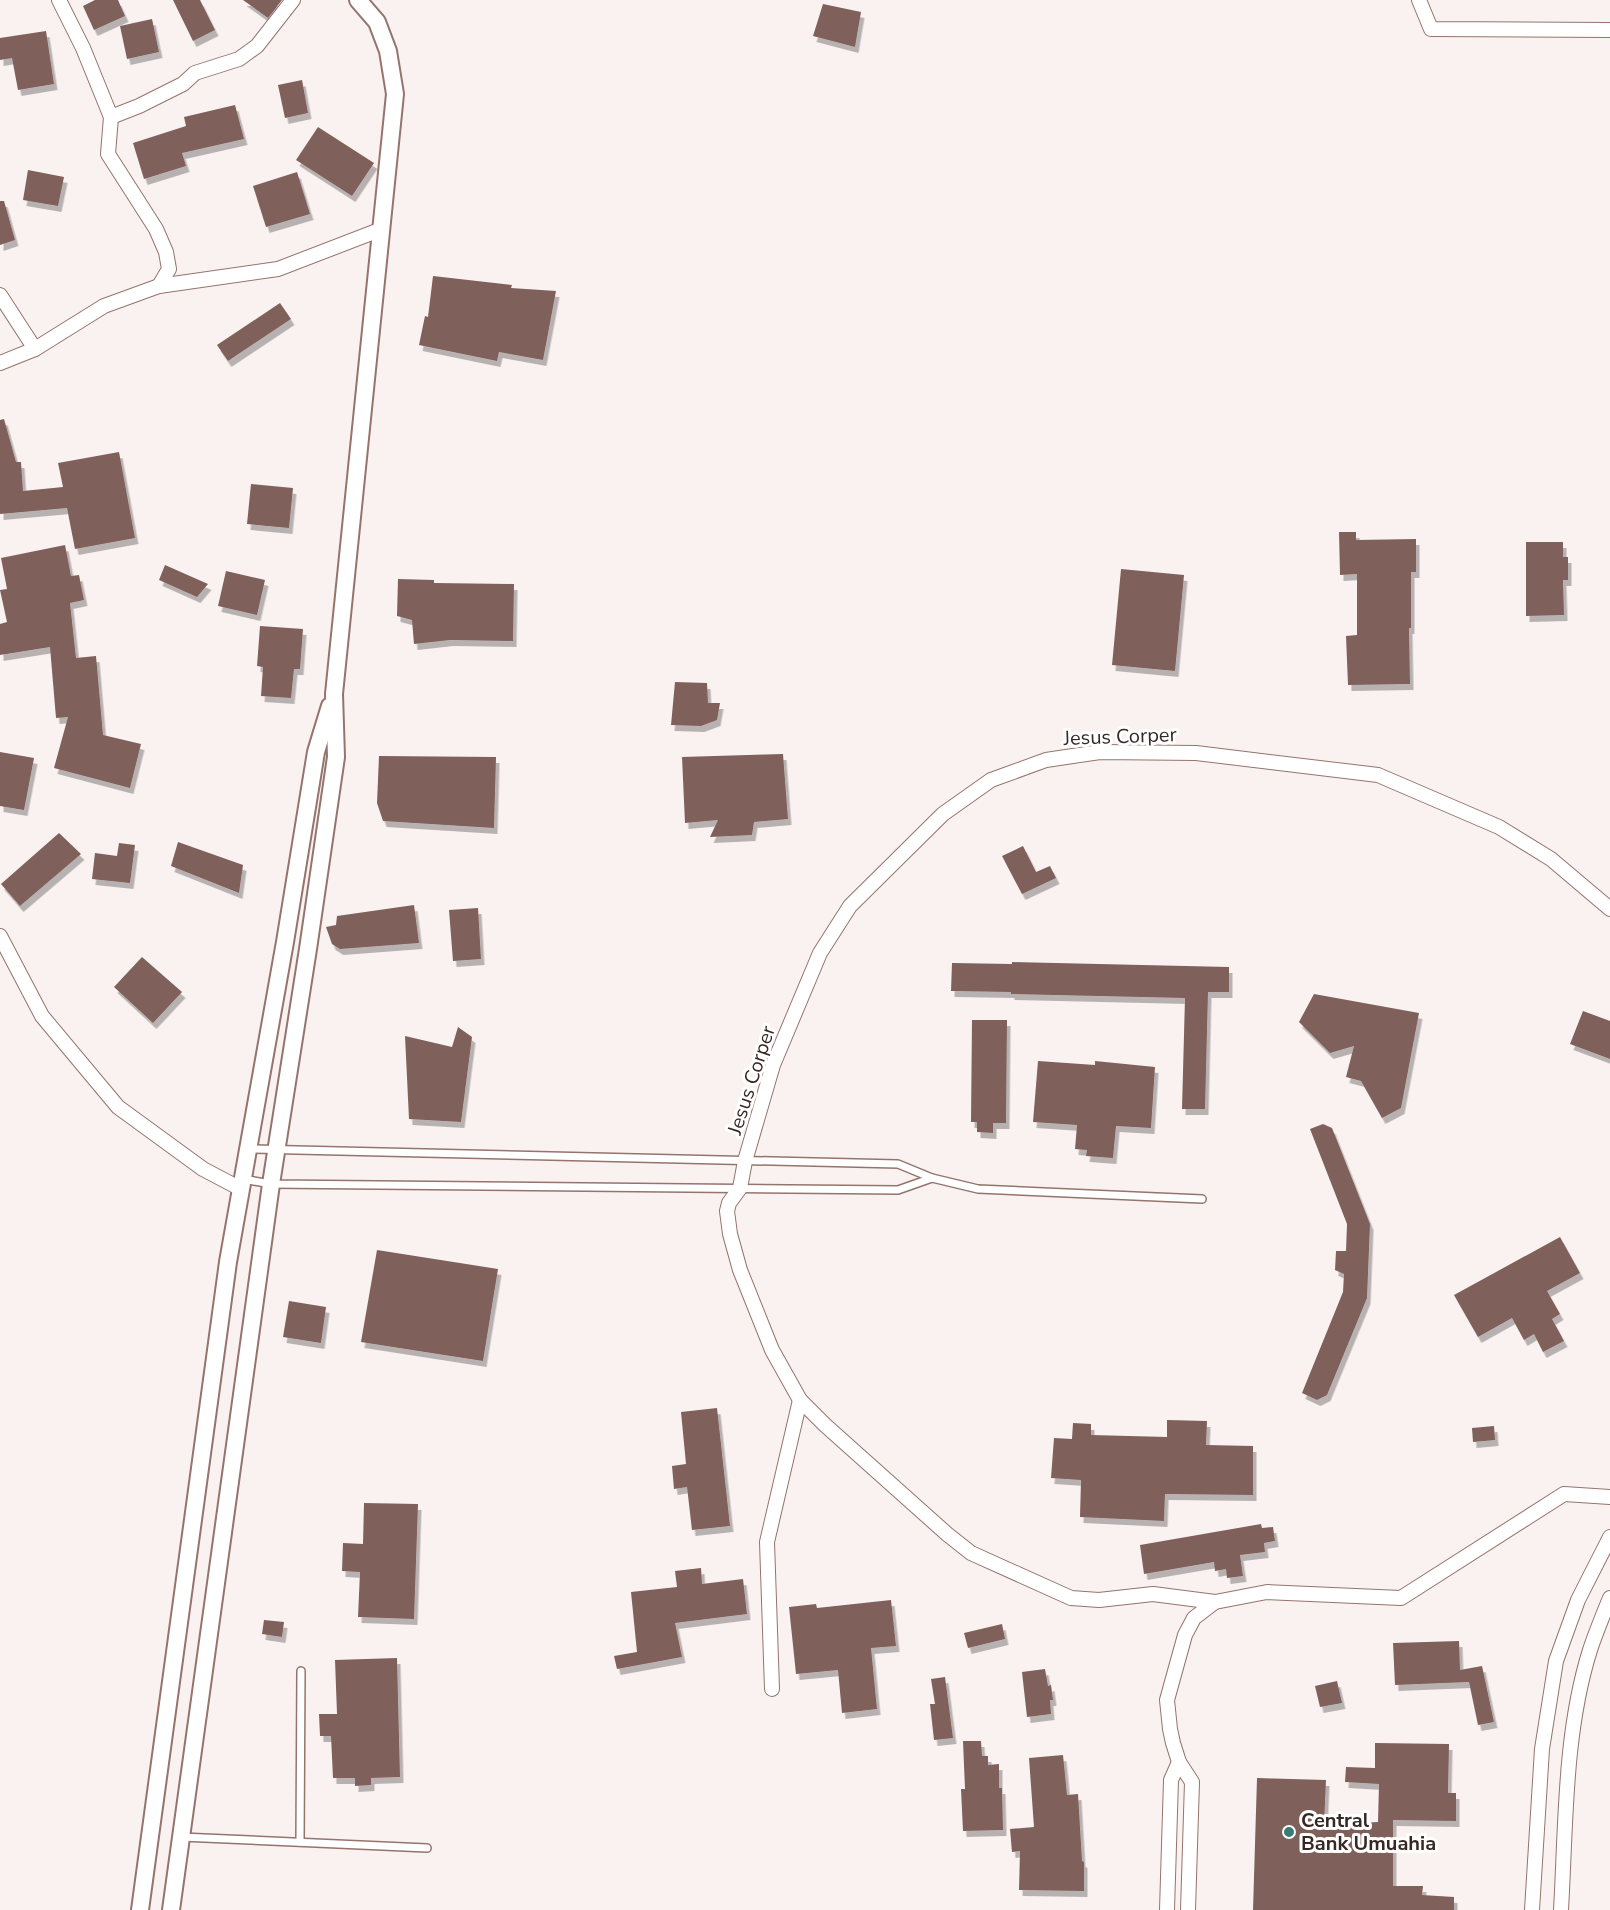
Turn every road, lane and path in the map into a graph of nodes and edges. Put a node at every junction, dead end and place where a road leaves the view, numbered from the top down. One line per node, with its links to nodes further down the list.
1 (59, 0): 6 (street)
2 (293, 0): 6 (street)
3 (358, 0): 7 (street)
4 (1419, 0): 5 (street)
5 (1610, 30)
6 (111, 117): 8 (street)
7 (382, 229): 8 (street); 12 (street)
8 (159, 286): 10 (street)
9 (0, 295): 10 (street)
10 (35, 349): 11 (street)
11 (0, 363)
12 (334, 694): 15 (street); 16 (street)
13 (1610, 909): 17 (street, Jesus Corper)
14 (0, 936): 19 (street)
15 (247, 1149): 16 (lane); 19 (street)
16 (276, 1149): 17 (lane); 20 (street)
17 (745, 1161): 18 (lane); 21 (street, Jesus Corper)
18 (932, 1178): 21 (lane); 22 (lane)
19 (242, 1184): 20 (lane); 34 (street)
20 (270, 1184): 21 (lane); 31 (street)
21 (740, 1188): 23 (street, Jesus Corper)
22 (1202, 1199)
23 (800, 1400): 27 (street, Jesus Corper); 29 (street)
24 (1610, 1497): 27 (street)
25 (1610, 1537): 38 (street)
26 (1610, 1598): 39 (street)
27 (1215, 1602): 30 (street)
28 (301, 1671): 32 (lane)
29 (772, 1689)
30 (1179, 1762): 36 (street); 37 (street)
31 (181, 1837): 32 (lane); 35 (street)
32 (300, 1842): 33 (lane)
33 (427, 1848)
34 (140, 1910)
35 (171, 1910)
36 (1167, 1910)
37 (1188, 1910)
38 (1533, 1910)
39 (1561, 1910)

